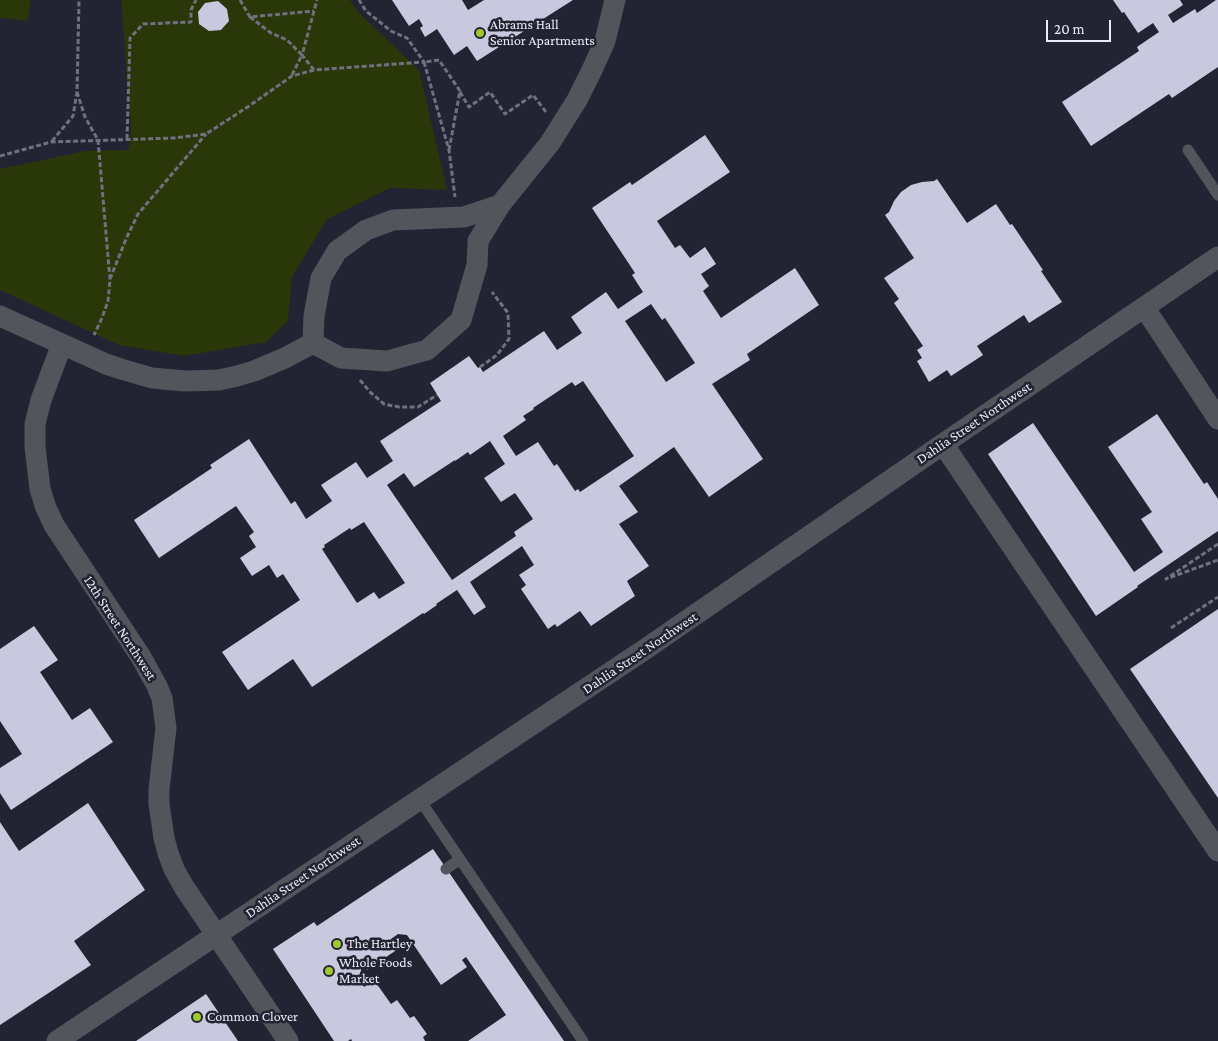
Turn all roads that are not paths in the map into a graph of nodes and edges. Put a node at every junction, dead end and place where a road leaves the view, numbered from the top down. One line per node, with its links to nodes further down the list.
1 (614, 0): 4 (street)
2 (1188, 150): 3 (lane)
3 (1218, 195)
4 (500, 205): 5 (street); 7 (street)
5 (452, 210): 7 (street); 10 (street)
6 (1218, 257): 8 (street, Dahlia Street Northwest)
7 (477, 265): 10 (street)
8 (1144, 307): 12 (street); 13 (street, Dahlia Street Northwest)
9 (0, 316): 11 (street)
10 (313, 342): 11 (street)
11 (62, 344): 18 (street, 12th Street Northwest)
12 (1218, 419)
13 (943, 444): 14 (street, Dahlia Street Northwest); 15 (street)
14 (420, 800): 16 (lane); 18 (street, Dahlia Street Northwest)
15 (1218, 851)
16 (460, 860): 17 (lane); 21 (lane)
17 (446, 869)
18 (216, 935): 19 (street, Dahlia Street Northwest); 20 (street, 12th Street Northwest)
19 (56, 1041)
20 (288, 1041)
21 (583, 1041)

